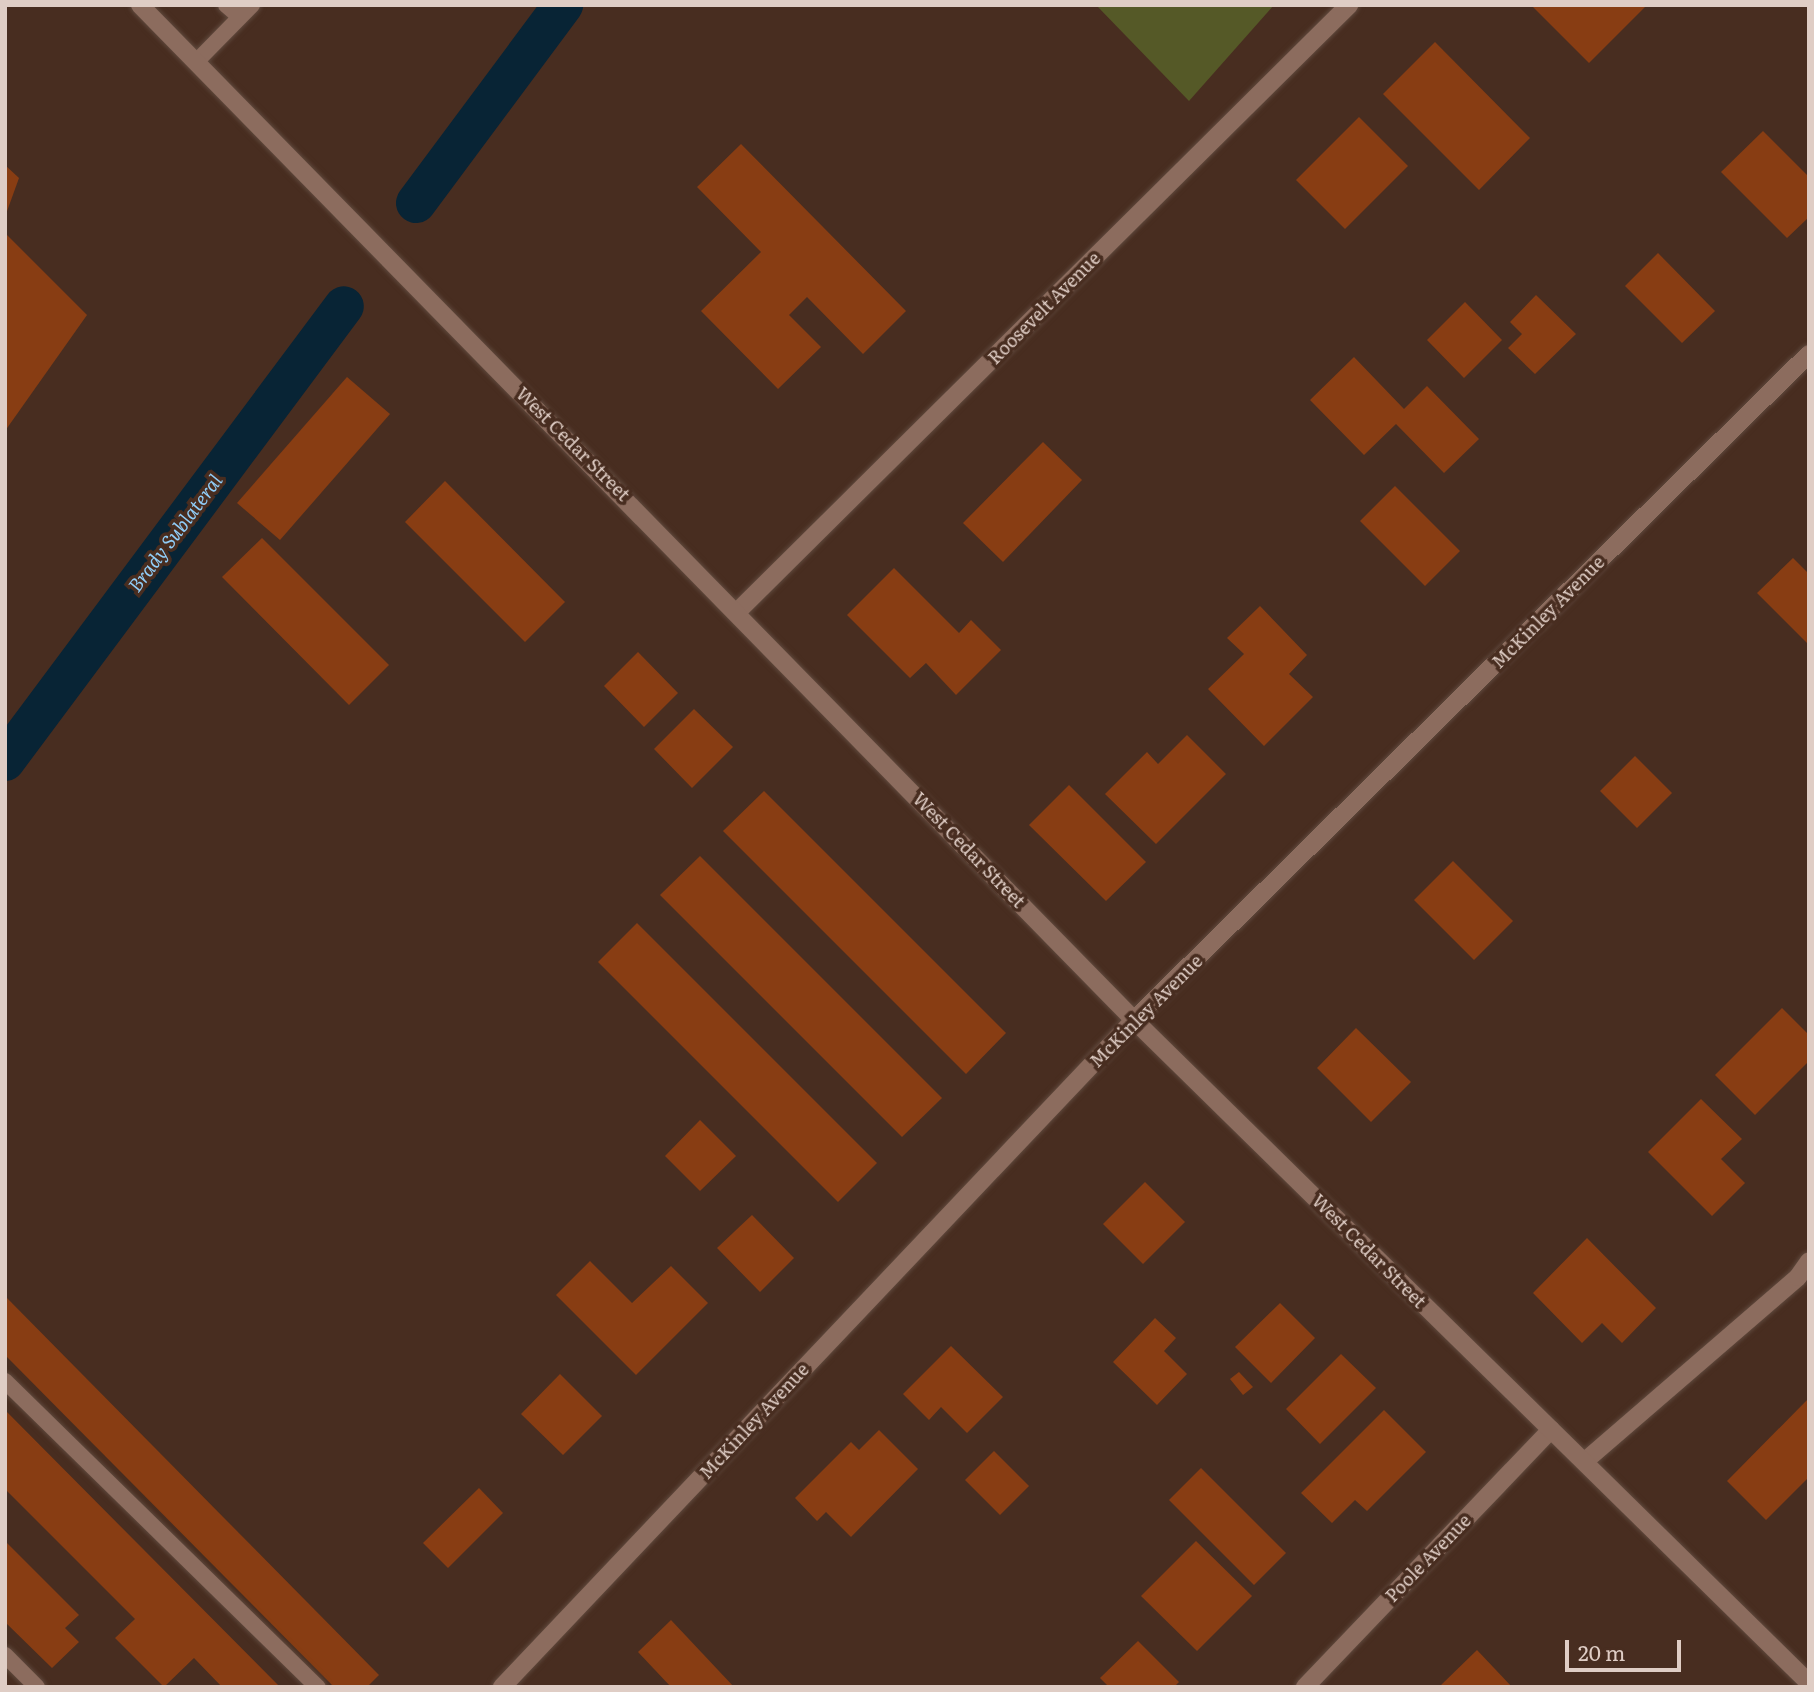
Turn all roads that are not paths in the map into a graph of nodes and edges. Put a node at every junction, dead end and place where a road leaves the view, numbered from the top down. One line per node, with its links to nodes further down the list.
1 (141, 5): 6 (street, West Cedar Street)
2 (226, 5): 5 (lane)
3 (252, 5): 5 (lane)
4 (1349, 5): 8 (street, Roosevelt Avenue)
5 (240, 17): 6 (lane)
6 (196, 62): 8 (street, West Cedar Street)
7 (1809, 354): 9 (street, McKinley Avenue)
8 (738, 611): 9 (street, West Cedar Street)
9 (1135, 1020): 12 (street, West Cedar Street); 18 (street, McKinley Avenue)
10 (1809, 1261): 13 (street)
11 (5, 1381): 17 (lane)
12 (1551, 1430): 13 (street, West Cedar Street); 19 (street, Poole Avenue)
13 (1585, 1461): 15 (street, West Cedar Street)
14 (5, 1655): 16 (lane)
15 (1809, 1683)
16 (37, 1687)
17 (318, 1687)
18 (502, 1687)
19 (1305, 1687)

